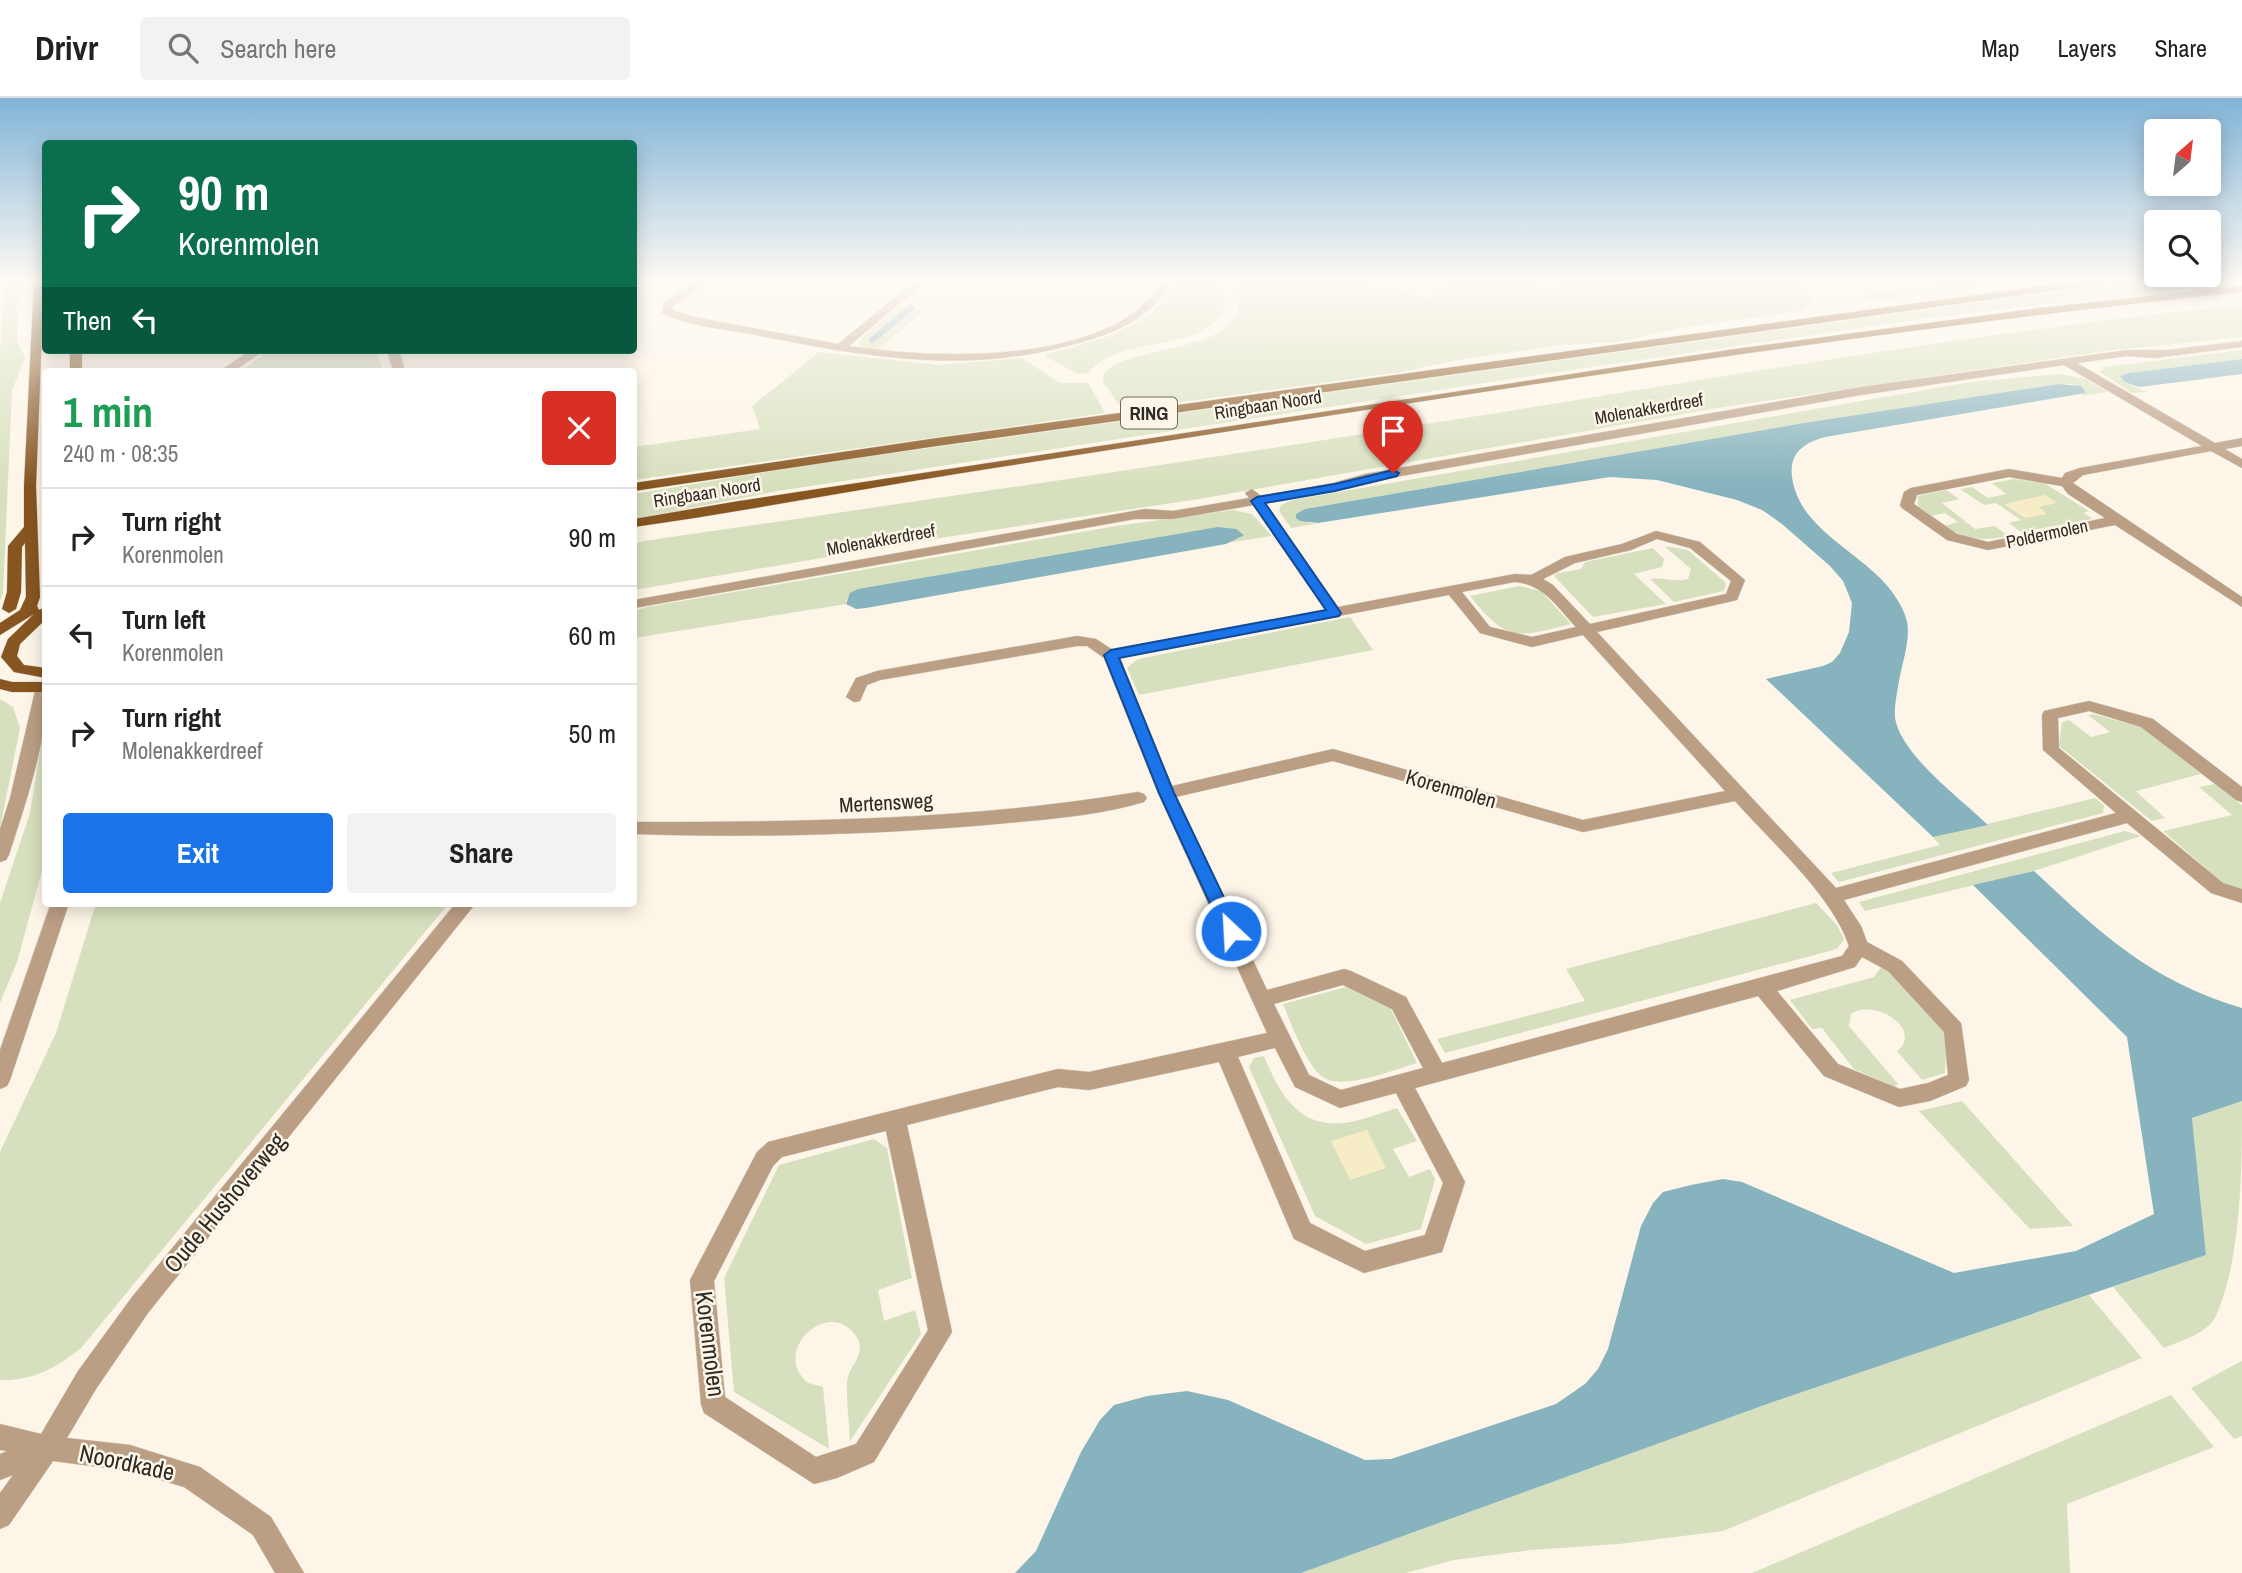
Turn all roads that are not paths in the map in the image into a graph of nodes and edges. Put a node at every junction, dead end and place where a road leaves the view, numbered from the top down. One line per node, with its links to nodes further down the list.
1 (36, 350): 18 (main road)
2 (845, 350): 3 (street)
3 (1042, 350)
4 (1604, 350): 14 (main road, Ringbaan Noord / RING)
5 (1747, 350): 17 (main road, Ringbaan Noord / RING)
6 (2193, 350): 8 (street, Molenakkerdreef)
7 (253, 354): 9 (street)
8 (2070, 364): 11 (street); 15 (street, Molenakkerdreef)
9 (231, 368)
10 (2242, 442): 11 (street)
11 (2213, 447): 12 (street); 13 (street)
12 (2242, 464)
13 (2066, 483): 16 (street, Poldermolen); 16 (street, Poldermolen)
14 (637, 487)
15 (1254, 497): 23 (street, Molenakkerdreef); 26 (street)
16 (2117, 520): 24 (street, Poldermolen)
17 (637, 523)
18 (32, 526): 19 (main road); 22 (main road); 25 (main road)
19 (42, 532)
20 (1533, 579): 21 (street); 28 (street); 28 (street)
21 (1453, 591): 26 (street); 28 (street)
22 (38, 601): 25 (main road); 29 (main road)
23 (637, 603)
24 (2242, 603)
25 (5, 612)
26 (1335, 613): 30 (street)
27 (42, 615): 31 (main road)
28 (1586, 628): 39 (street)
29 (0, 630)
30 (1111, 655): 36 (street); 38 (street)
31 (5, 662): 32 (main road)
32 (42, 680)
33 (42, 682): 34 (main road)
34 (0, 684)
35 (42, 695): 43 (street)
36 (853, 697)
37 (2239, 791): 41 (street)
38 (1167, 793): 39 (street, Korenmolen); 50 (street)
39 (1736, 795): 45 (street)
40 (1138, 798): 42 (street, Mertensweg)
41 (2130, 816): 44 (street); 45 (street)
42 (637, 828)
43 (0, 855)
44 (2242, 896)
45 (1832, 897): 48 (street)
46 (59, 907): 54 (street)
47 (464, 907): 58 (street, Oude Hushoverweg)
48 (1859, 947): 49 (street); 49 (street)
49 (1762, 987): 53 (street)
50 (1263, 999): 51 (street); 53 (street)
51 (1280, 1038): 52 (street, Korenmolen); 55 (street)
52 (1226, 1052): 55 (street); 56 (street, Korenmolen)
53 (1437, 1074): 55 (street)
54 (0, 1080)
55 (1402, 1084)
56 (895, 1121): 56 (street, Korenmolen)
57 (0, 1437): 58 (street, Noordkade)
58 (47, 1448): 59 (street, Noordkade); 60 (street, Oude Hushoverweg); 61 (street, Noordkade)
59 (0, 1466)
60 (0, 1516)
61 (290, 1573)

